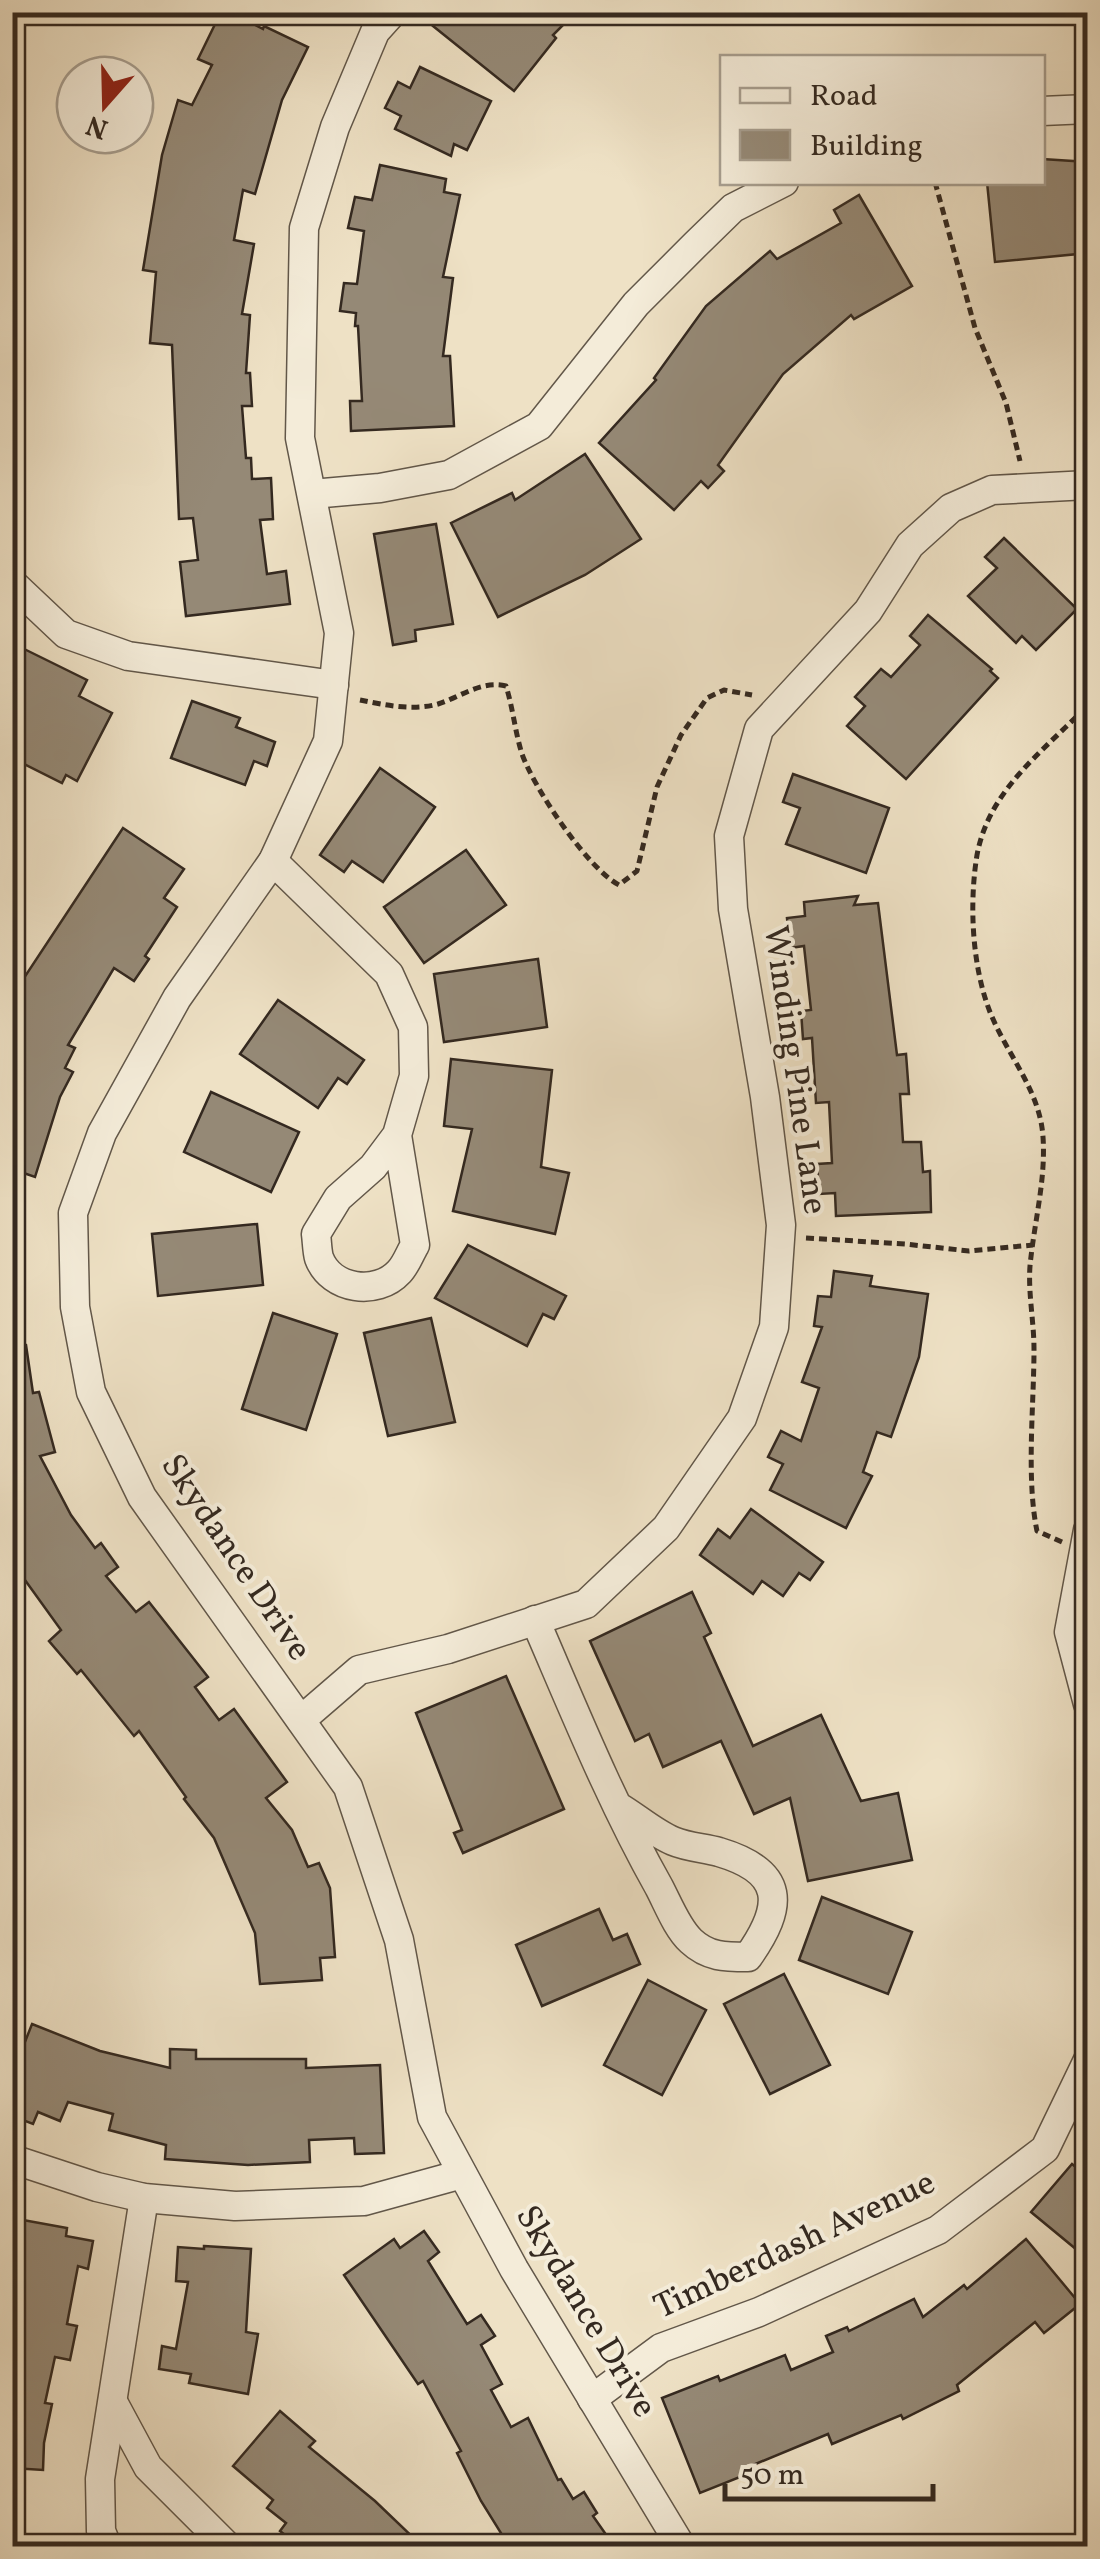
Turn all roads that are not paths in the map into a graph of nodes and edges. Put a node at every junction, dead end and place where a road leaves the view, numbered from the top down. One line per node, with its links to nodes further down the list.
1 (393, 12): 6 (street, Skydance Drive)
2 (1088, 109): 3 (street)
3 (1045, 112)
4 (778, 185): 6 (street)
5 (1088, 485): 12 (street, Winding Pine Lane)
6 (312, 494): 8 (street, Skydance Drive)
7 (12, 583): 8 (street)
8 (334, 686): 9 (street, Skydance Drive)
9 (273, 861): 10 (street); 14 (street, Skydance Drive)
10 (397, 1136): 10 (street)
11 (1086, 1540): 13 (street)
12 (536, 1620): 14 (street, Winding Pine Lane); 15 (street)
13 (1088, 1704)
14 (301, 1720): 18 (street, Skydance Drive)
15 (619, 1806): 15 (street)
16 (1088, 2060): 20 (street, Timberdash Avenue)
17 (12, 2159): 19 (street)
18 (462, 2174): 19 (street); 20 (street, Skydance Drive)
19 (144, 2198): 21 (street)
20 (592, 2398): 24 (street, Skydance Drive)
21 (113, 2402): 22 (street); 23 (street)
22 (107, 2546)
23 (228, 2546)
24 (681, 2546)

